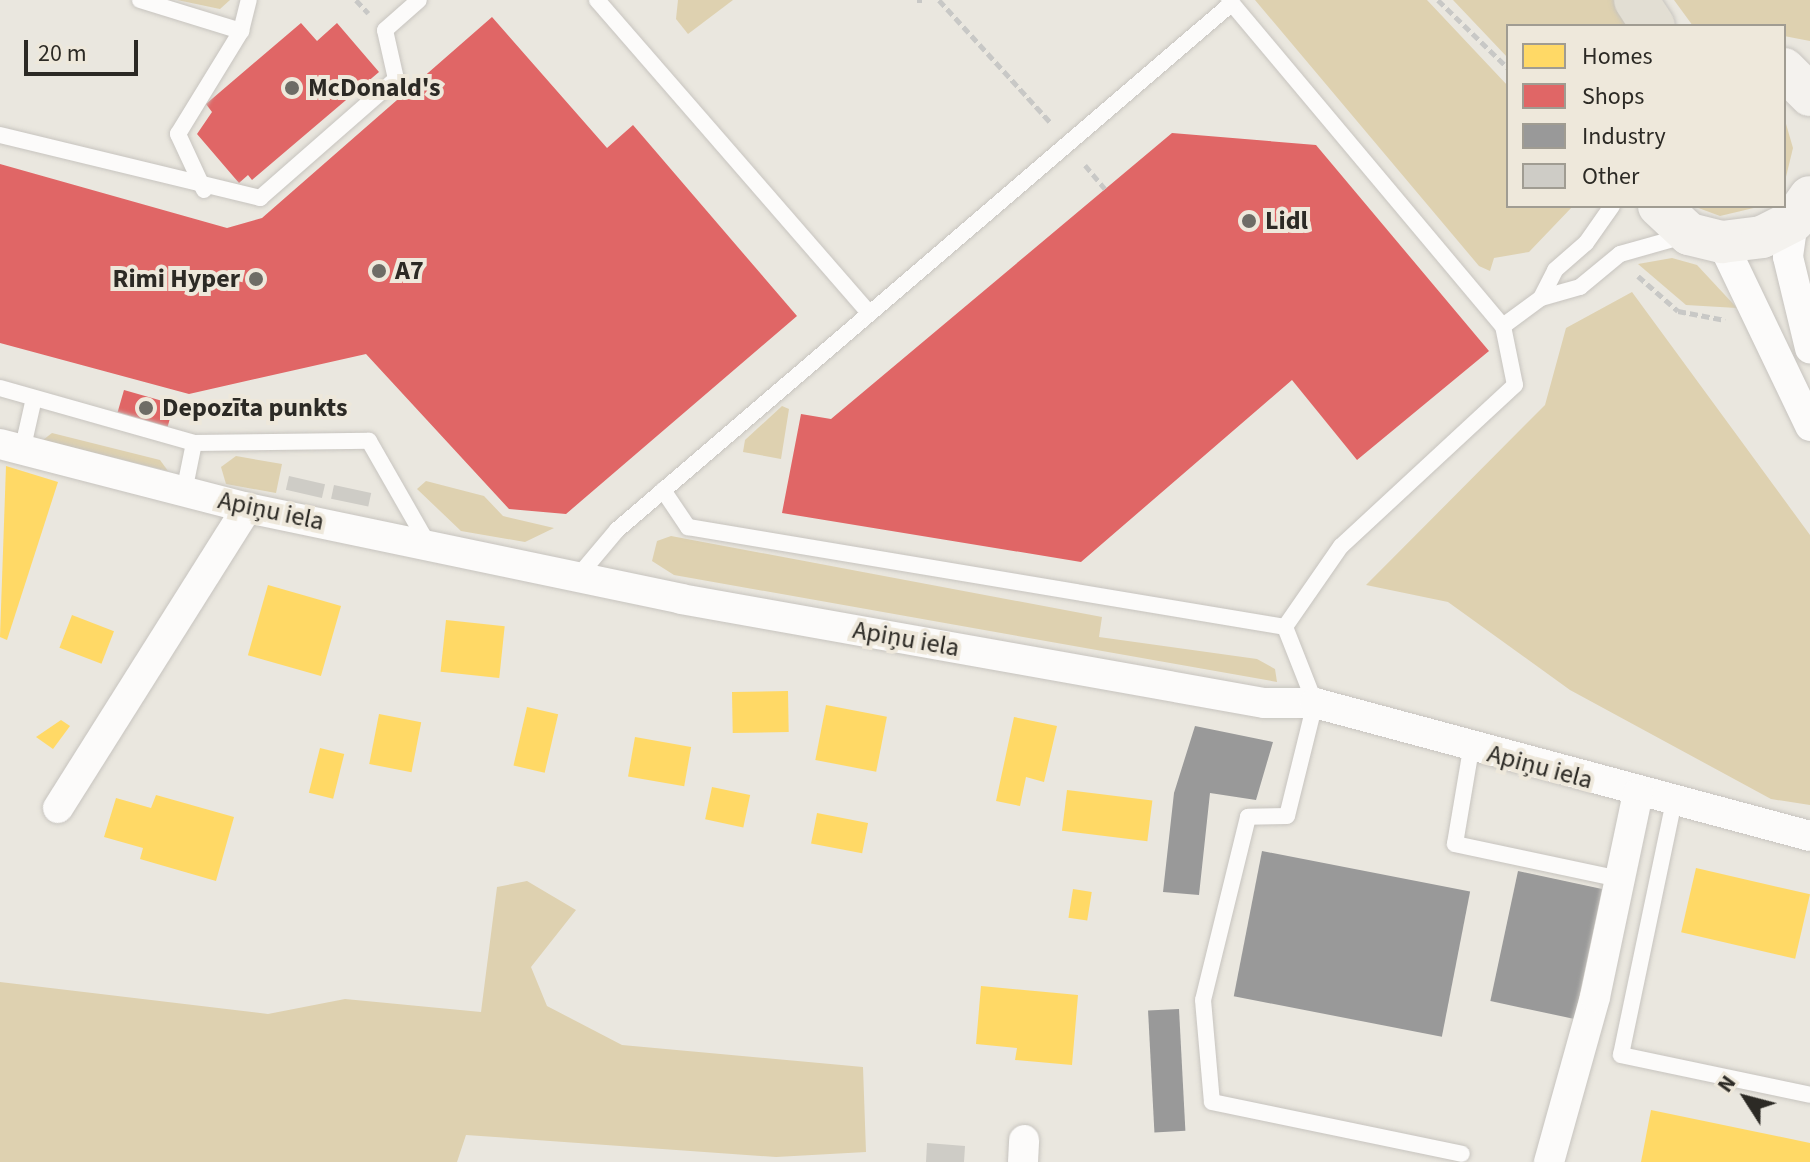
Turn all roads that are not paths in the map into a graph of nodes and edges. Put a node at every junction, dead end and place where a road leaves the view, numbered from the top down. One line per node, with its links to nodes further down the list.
1 (140, 0): 8 (lane)
2 (249, 0): 8 (lane)
3 (419, 0): 14 (lane)
4 (597, 0): 20 (lane)
5 (1636, 0): 7 (highway)
6 (1230, 2): 20 (lane); 21 (lane)
7 (1652, 24)
8 (241, 31): 14 (lane)
9 (1810, 64): 10 (main road)
10 (1786, 68)
11 (1786, 70): 12 (main road)
12 (1810, 95)
13 (0, 135): 14 (lane)
14 (204, 190)
15 (1611, 208): 19 (lane)
16 (1662, 208): 18 (main road)
17 (1802, 209): 18 (main road); 22 (street)
18 (1705, 238): 19 (lane); 25 (street)
19 (1541, 298): 21 (lane)
20 (869, 313): 28 (lane)
21 (1503, 326): 33 (lane)
22 (1810, 348)
23 (0, 388): 24 (lane)
24 (34, 398): 26 (lane); 27 (lane)
25 (1810, 426)
26 (194, 443): 29 (lane); 31 (lane)
27 (11, 447): 29 (street, Apiņu iela)
28 (663, 490): 32 (lane); 33 (lane)
29 (184, 492): 30 (street, Apiņu iela)
30 (247, 508): 31 (street, Apiņu iela); 38 (street)
31 (428, 544): 32 (street, Apiņu iela)
32 (580, 574): 34 (street, Apiņu iela)
33 (1285, 627): 34 (lane)
34 (1315, 703): 35 (street, Apiņu iela); 42 (lane)
35 (1471, 749): 36 (street, Apiņu iela); 40 (lane)
36 (1638, 793): 37 (street, Apiņu iela); 40 (street)
37 (1674, 801): 39 (street, Apiņu iela); 41 (lane)
38 (58, 808)
39 (1810, 836)
40 (1624, 880): 43 (street)
41 (1810, 1095)
42 (1462, 1154)
43 (1549, 1162)

